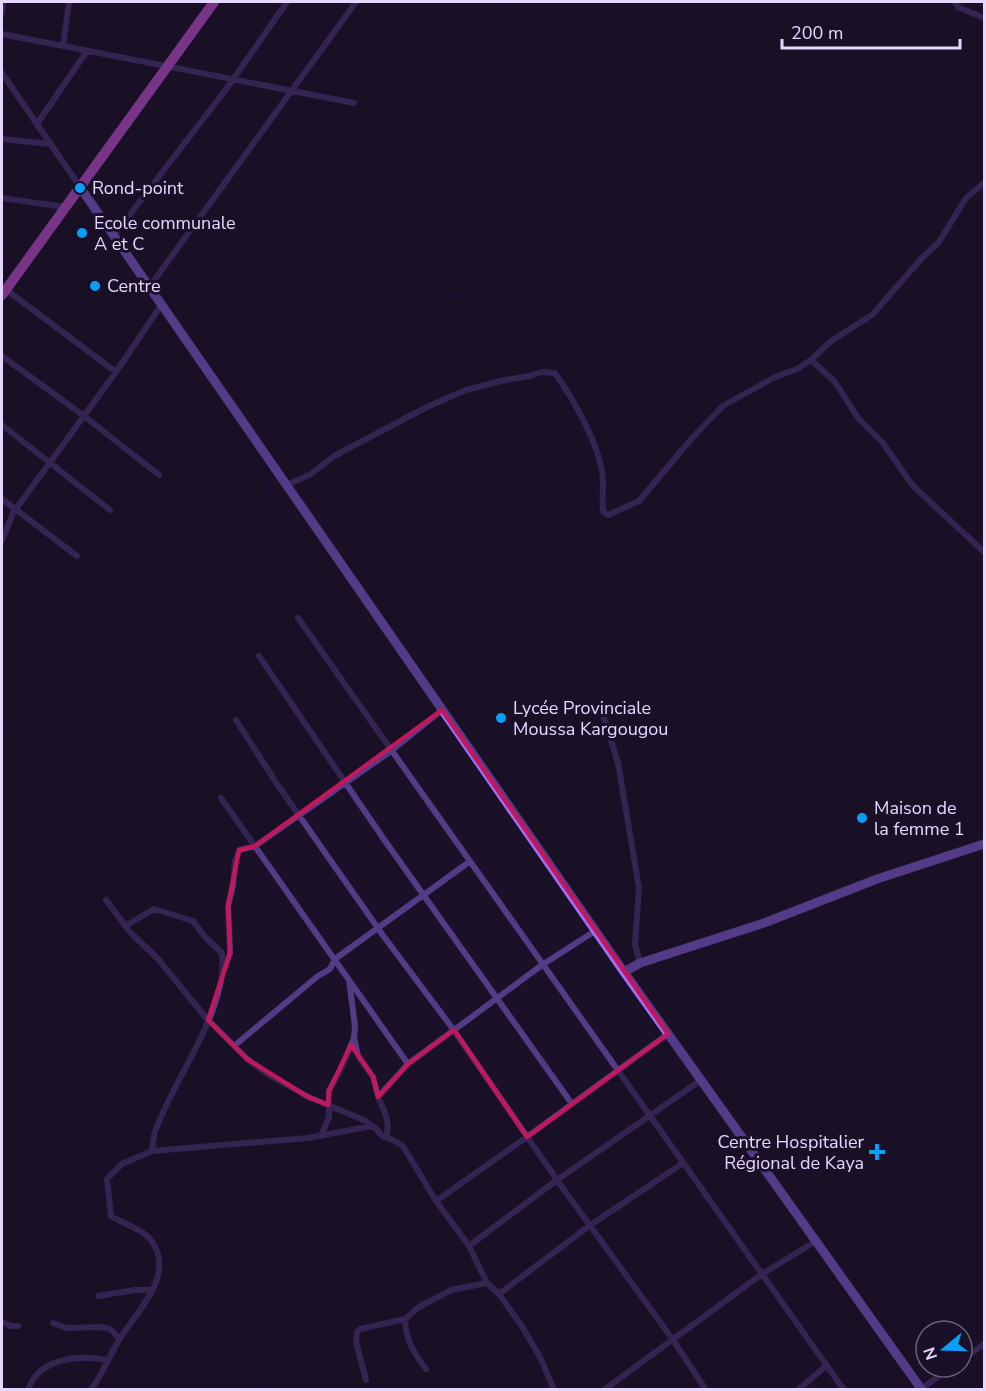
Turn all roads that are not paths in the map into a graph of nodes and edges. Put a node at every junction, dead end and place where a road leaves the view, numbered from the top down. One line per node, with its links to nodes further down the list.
1 (3, 2): 7 (street)
2 (69, 2): 10 (street)
3 (214, 2): 12 (main road)
4 (287, 2): 14 (street)
5 (356, 2): 15 (street)
6 (955, 2): 8 (street)
7 (2, 13)
8 (984, 18)
9 (2, 34): 10 (street)
10 (63, 46): 11 (street)
11 (87, 51): 12 (street); 17 (street)
12 (165, 66): 14 (street); 21 (main road)
13 (2, 73): 17 (street)
14 (233, 80): 15 (street); 24 (street)
15 (292, 91): 16 (street); 25 (street)
16 (354, 104)
17 (36, 124): 19 (street)
18 (2, 139): 19 (street)
19 (50, 144): 21 (street)
20 (984, 183): 29 (street)
21 (80, 187): 23 (main road); 24 (main road)
22 (2, 198): 23 (street)
23 (66, 207): 26 (main road)
24 (114, 235): 25 (main road)
25 (150, 286): 27 (main road)
26 (3, 291): 30 (street)
27 (162, 304): 30 (street); 35 (main road)
28 (2, 356): 31 (street)
29 (812, 360): 35 (street); 40 (street)
30 (116, 372): 31 (street)
31 (84, 416): 33 (street); 34 (street)
32 (2, 425): 33 (street)
33 (50, 461): 37 (street); 38 (street)
34 (159, 475)
35 (287, 485): 44 (main road)
36 (2, 499): 37 (street)
37 (15, 509): 39 (street); 41 (street)
38 (110, 510)
39 (2, 540)
40 (984, 552)
41 (77, 556)
42 (298, 618): 47 (street)
43 (259, 656): 48 (street)
44 (442, 710): 47 (street); 58 (main road)
45 (603, 715): 60 (street)
46 (236, 720): 50 (street)
47 (391, 751): 48 (street); 53 (street)
48 (345, 783): 50 (street); 54 (street)
49 (221, 798): 52 (street)
50 (299, 815): 52 (street); 57 (street)
51 (984, 844): 60 (main road)
52 (255, 846): 59 (street); 62 (street)
53 (469, 862): 54 (street); 61 (street)
54 (424, 895): 57 (street); 65 (street)
55 (106, 900): 56 (street)
56 (125, 926): 62 (street); 66 (street)
57 (378, 928): 59 (street); 67 (street)
58 (595, 931): 61 (street); 63 (main road)
59 (335, 959): 64 (street); 70 (street)
60 (640, 963): 63 (main road)
61 (542, 965): 65 (street); 72 (street)
62 (224, 969): 66 (street)
63 (624, 972): 68 (main road)
64 (349, 979): 69 (street); 71 (street)
65 (497, 999): 67 (street); 75 (street)
66 (208, 1020): 70 (street); 82 (street)
67 (454, 1030): 71 (street); 81 (street)
68 (668, 1034): 72 (street); 73 (main road)
69 (354, 1037): 74 (street); 76 (street)
70 (234, 1046): 76 (street)
71 (408, 1064): 74 (street)
72 (618, 1071): 75 (street); 77 (street)
73 (701, 1080): 77 (street); 87 (main road)
74 (378, 1097): 80 (street)
75 (572, 1104): 81 (street)
76 (328, 1106): 78 (street); 79 (street)
77 (649, 1116): 83 (street); 84 (street)
78 (372, 1126): 79 (street); 80 (street)
79 (321, 1136): 82 (street)
80 (386, 1137): 85 (street)
81 (527, 1137): 84 (street); 85 (street)
82 (152, 1151): 91 (street)
83 (683, 1163): 86 (street); 89 (street)
84 (557, 1180): 86 (street); 88 (street)
85 (436, 1201): 88 (street)
86 (589, 1226): 92 (street); 99 (street)
87 (816, 1241): 89 (street); 112 (main road)
88 (469, 1246): 90 (street)
89 (762, 1274): 99 (street); 101 (street)
90 (487, 1283): 92 (street); 94 (street)
91 (153, 1290): 93 (street); 98 (street)
92 (499, 1294): 107 (street)
93 (98, 1296)
94 (405, 1319): 102 (street); 104 (street)
95 (2, 1322): 97 (street)
96 (53, 1323): 98 (street)
97 (18, 1326)
98 (120, 1339): 100 (street)
99 (673, 1340): 108 (street); 109 (street)
100 (108, 1360): 105 (street); 106 (street)
101 (826, 1365): 110 (street); 111 (street)
102 (426, 1369)
103 (936, 1379): 112 (street)
104 (366, 1380)
105 (28, 1389)
106 (91, 1389)
107 (554, 1389)
108 (604, 1389)
109 (706, 1389)
110 (798, 1389)
111 (844, 1389)
112 (922, 1389)

